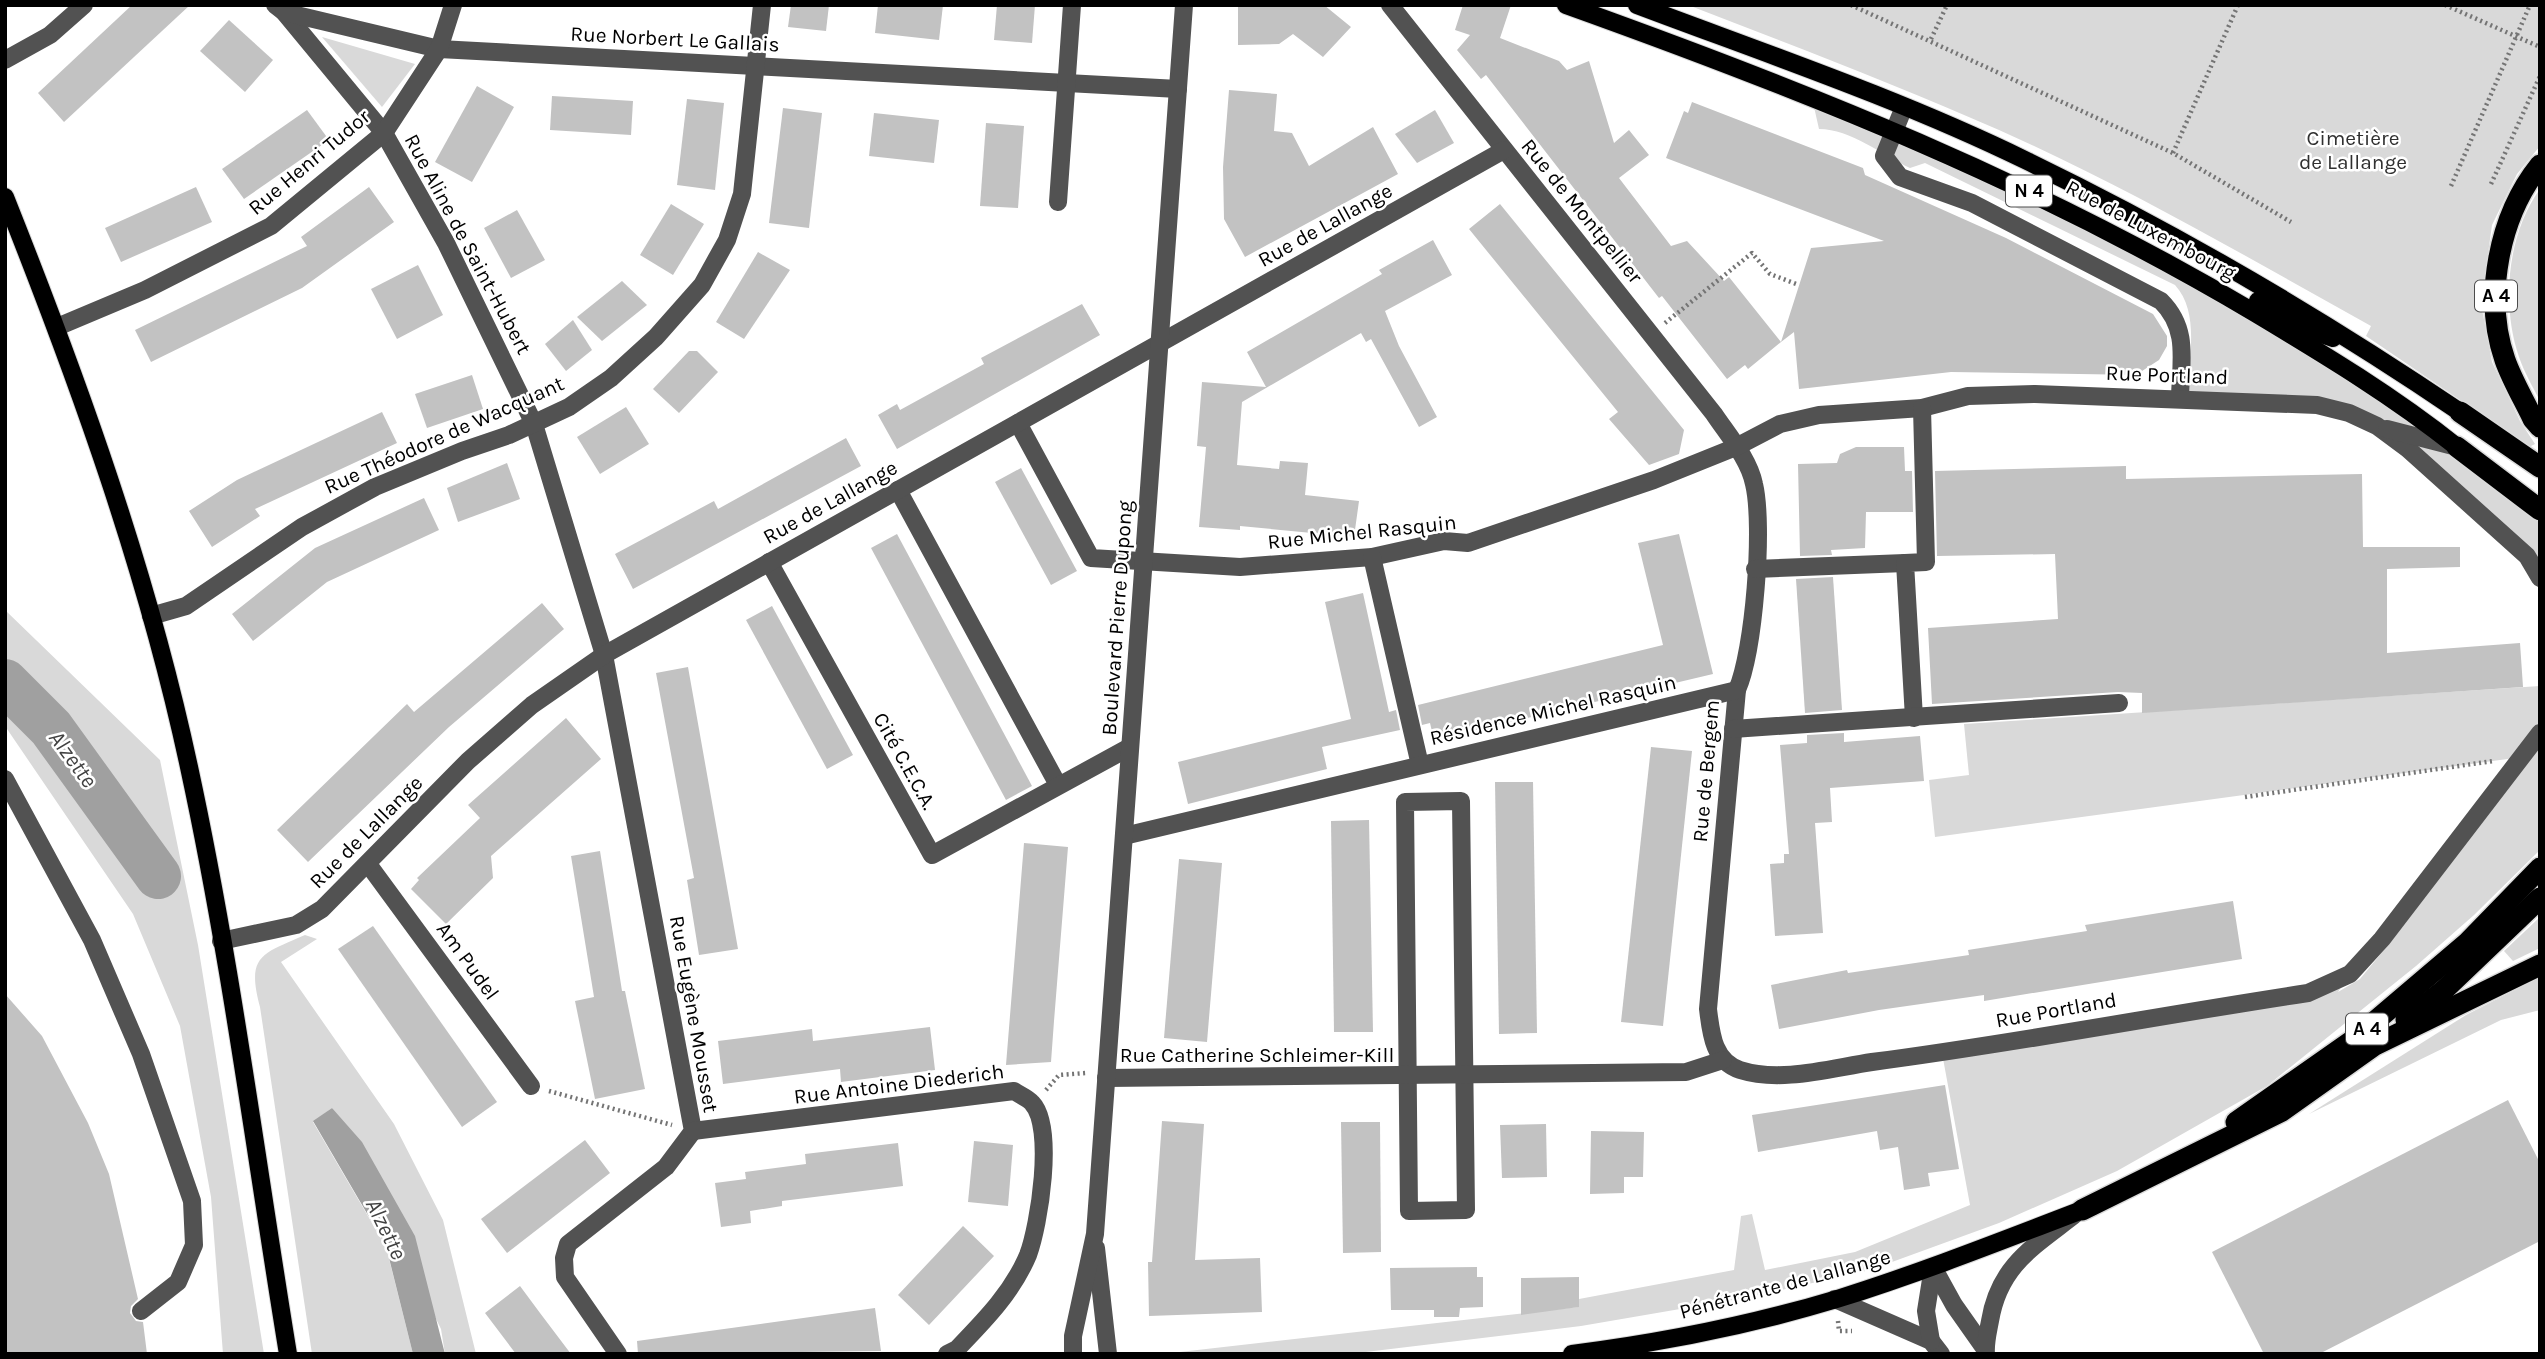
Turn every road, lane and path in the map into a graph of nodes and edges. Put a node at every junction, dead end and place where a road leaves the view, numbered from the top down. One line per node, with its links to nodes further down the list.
1 (84, 5): 19 (street)
2 (453, 5): 18 (street, Rue Henri Tudor)
3 (762, 5): 20 (street, Rue Théodore de Wacquant)
4 (1072, 5): 22 (street)
5 (1184, 5): 23 (street, Boulevard Pierre Dupong)
6 (1390, 5): 27 (street, Rue de Montpellier)
7 (1566, 5): 25 (main road, Rue de Luxembourg / N 4)
8 (1637, 5): 24 (main road, Rue de Luxembourg / N 4)
9 (1851, 5): 16 (path)
10 (1947, 5): 16 (path)
11 (2238, 5): 28 (path)
12 (2445, 5): 15 (path)
13 (2530, 5): 15 (path)
14 (280, 8): 18 (street, Rue Norbert Le Gallais); 26 (street, Rue Aline de Saint-Hubert)
15 (2516, 37): 17 (path); 31 (path)
16 (1931, 39): 28 (path)
17 (2540, 47)
18 (439, 49): 20 (street, Rue Norbert Le Gallais); 26 (street, Rue Henri Tudor)
19 (5, 60)
20 (756, 66): 22 (street, Rue Norbert Le Gallais); 45 (street, Rue Théodore de Wacquant)
21 (2540, 76): 30 (path)
22 (1067, 83): 23 (street, Rue Norbert Le Gallais); 33 (street)
23 (1178, 89): 39 (street, Boulevard Pierre Dupong)
24 (1904, 107): 25 (street); 40 (main road, Rue de Luxembourg / N 4)
25 (1895, 131): 35 (main road, Rue de Luxembourg / N 4); 41 (street)
26 (384, 133): 37 (street, Rue Henri Tudor); 45 (street, Rue Aline de Saint-Hubert)
27 (1504, 150): 38 (street, Rue de Montpellier); 39 (street, Rue de Lallange)
28 (2173, 153): 34 (path)
29 (2540, 165): 47 (highway, A 4)
30 (2491, 184)
31 (2451, 186)
32 (5, 197): 37 (main road)
33 (1058, 202)
34 (2291, 222)
35 (2164, 260): 40 (main road); 49 (main road, Rue de Luxembourg / N 4)
36 (1799, 285): 38 (path)
37 (57, 327): 59 (main road)
38 (1651, 335): 48 (street, Rue de Montpellier)
39 (1159, 344): 44 (street, Rue de Lallange); 55 (street, Boulevard Pierre Dupong)
40 (2360, 347): 43 (main road, Rue de Luxembourg / N 4)
41 (2180, 397): 42 (street, Rue Portland); 46 (street, Rue Portland)
42 (1922, 408): 48 (street, Rue Portland); 56 (street)
43 (2460, 412): 50 (highway)
44 (1018, 423): 51 (street, Rue de Lallange); 55 (street, Rue Michel Rasquin)
45 (534, 424): 59 (street, Rue Théodore de Wacquant); 60 (street, Rue Aline de Saint-Hubert)
46 (2377, 426): 49 (street); 58 (street, Rue Portland)
47 (2540, 427)
48 (1737, 447): 53 (street, Rue Michel Rasquin); 57 (street, Rue de Bergem)
49 (2457, 447): 52 (highway)
50 (2540, 467)
51 (898, 490): 54 (street, Rue de Lallange); 70 (street)
52 (2540, 510)
53 (1372, 557): 55 (street, Rue Michel Rasquin); 68 (street, Résidence Michel Rasquin)
54 (769, 562): 60 (street, Rue de Lallange); 70 (street, Cité C.E.C.A.)
55 (1144, 562): 66 (street, Boulevard Pierre Dupong)
56 (1905, 563): 57 (street); 63 (street)
57 (1755, 569): 61 (street, Rue de Bergem)
58 (2540, 578)
59 (151, 615): 76 (main road)
60 (604, 654): 73 (street, Rue de Lallange); 85 (street, Rue Eugène Mousset)
61 (1737, 690): 64 (street, Rue de Bergem); 68 (street, Résidence Michel Rasquin)
62 (2119, 703): 63 (street)
63 (1914, 718): 64 (street)
64 (1733, 729): 79 (street, Rue de Bergem)
65 (2540, 733): 67 (street, Rue Portland)
66 (1130, 747): 70 (street, Cité C.E.C.A.); 72 (street, Boulevard Pierre Dupong)
67 (2522, 757): 71 (path); 79 (street, Rue Portland)
68 (1420, 765): 72 (street, Résidence Michel Rasquin)
69 (5, 779): 91 (street)
70 (1058, 785)
71 (2245, 797)
72 (1124, 836): 80 (street, Boulevard Pierre Dupong)
73 (368, 863): 76 (street, Rue de Lallange); 83 (street, Am Pudel)
74 (2540, 869): 86 (highway, A 4)
75 (2540, 898): 78 (highway, A 4)
76 (221, 941): 95 (main road)
77 (2540, 965): 78 (highway, A 4)
78 (2375, 1045): 86 (highway, A 4)
79 (1723, 1060): 81 (street)
80 (1106, 1075): 82 (street, Rue Catherine Schleimer-Kill); 84 (path); 88 (street, Boulevard Pierre Dupong)
81 (1464, 1076): 82 (street, Rue Catherine Schleimer-Kill); 82 (street, Rue Catherine Schleimer-Kill); 82 (street, Rue Catherine Schleimer-Kill)
82 (1408, 1077)
83 (531, 1086): 85 (path)
84 (1034, 1104): 85 (street, Rue Antoine Diederich); 97 (street)
85 (693, 1131): 96 (street, Rue Eugène Mousset)
86 (2174, 1165): 87 (highway)
87 (2082, 1210): 89 (main road, Pénétrante de Lallange); 94 (street)
88 (1095, 1234): 92 (street, Boulevard Pierre Dupong); 99 (street, Boulevard Pierre Dupong)
89 (1933, 1267): 90 (main road, Pénétrante de Lallange); 93 (street); 94 (street)
90 (1835, 1300): 93 (street); 100 (main road, Pénétrante de Lallange)
91 (141, 1311)
92 (1073, 1345): 98 (street, Boulevard Pierre Dupong)
93 (1936, 1347)
94 (1986, 1351)
95 (288, 1354)
96 (618, 1354)
97 (947, 1354)
98 (1065, 1354)
99 (1108, 1354)
100 (1572, 1354)

